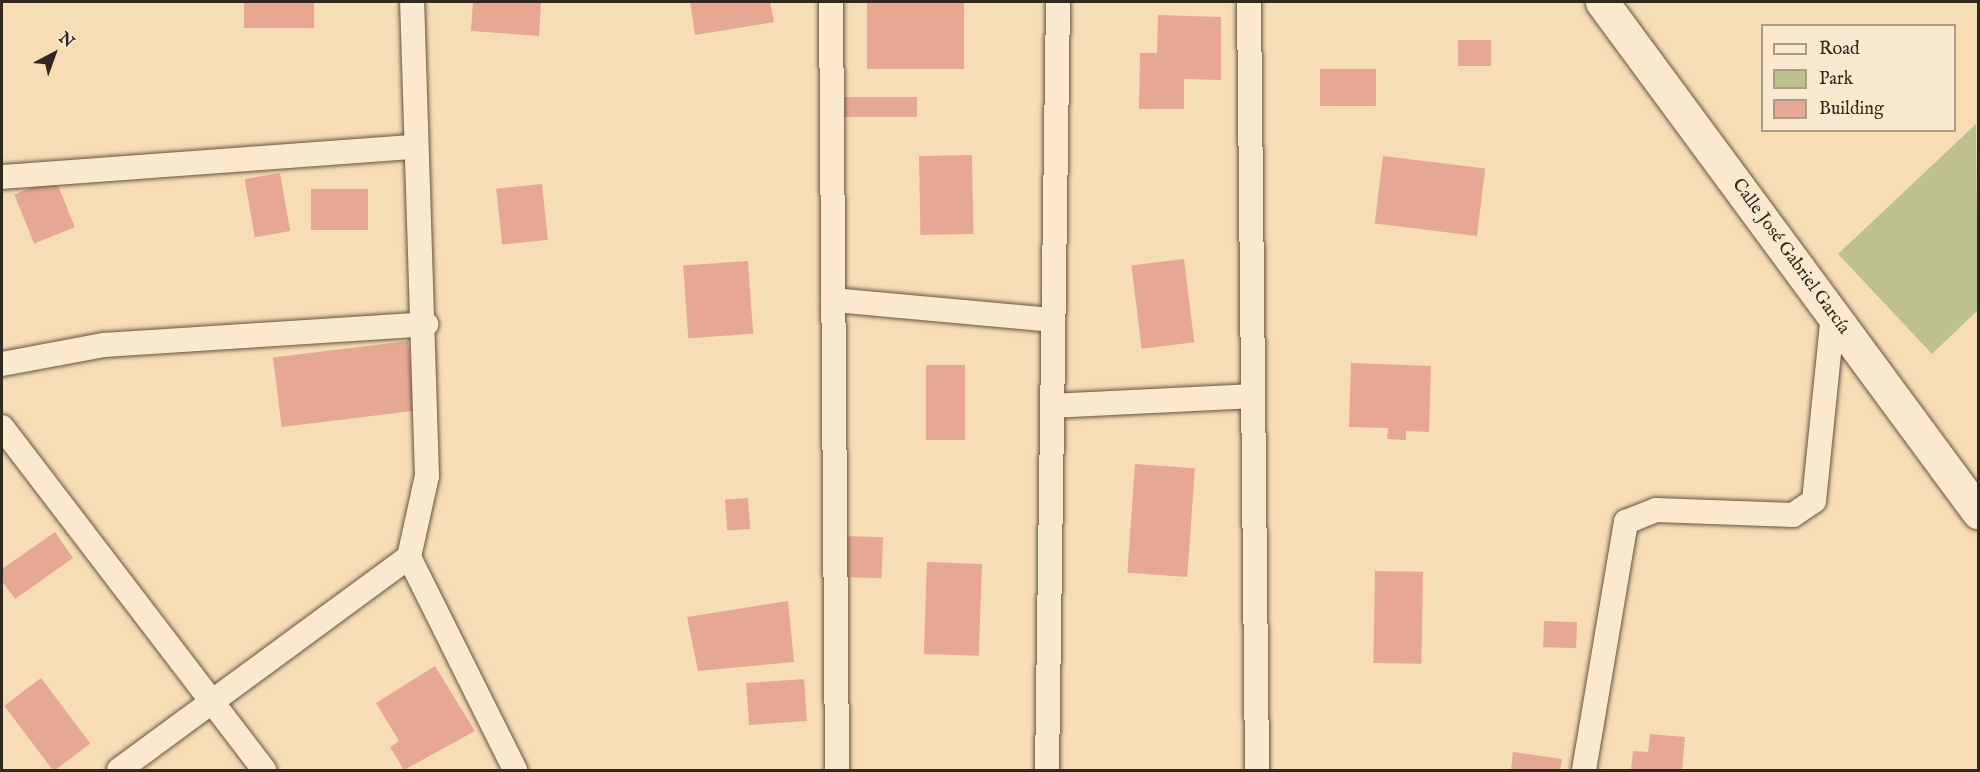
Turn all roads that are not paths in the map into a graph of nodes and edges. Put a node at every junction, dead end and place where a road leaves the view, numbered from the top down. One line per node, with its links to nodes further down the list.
1 (412, 2): 6 (street)
2 (831, 2): 8 (street)
3 (1058, 2): 10 (street)
4 (1249, 2): 13 (street)
5 (1602, 2): 9 (street, Calle José Gabriel García)
6 (413, 147): 7 (street); 11 (street)
7 (2, 177)
8 (833, 300): 10 (street); 22 (street)
9 (1833, 315): 16 (street, Calle José Gabriel García); 25 (street)
10 (1053, 320): 14 (street)
11 (426, 324): 12 (street); 17 (street)
12 (2, 364)
13 (1253, 396): 14 (street); 24 (street)
14 (1052, 406): 23 (street)
15 (2, 427): 18 (street)
16 (1978, 512)
17 (409, 557): 18 (street); 21 (street)
18 (213, 701): 19 (street); 20 (street)
19 (119, 771)
20 (264, 771)
21 (515, 771)
22 (837, 771)
23 (1047, 771)
24 (1257, 771)
25 (1584, 771)

